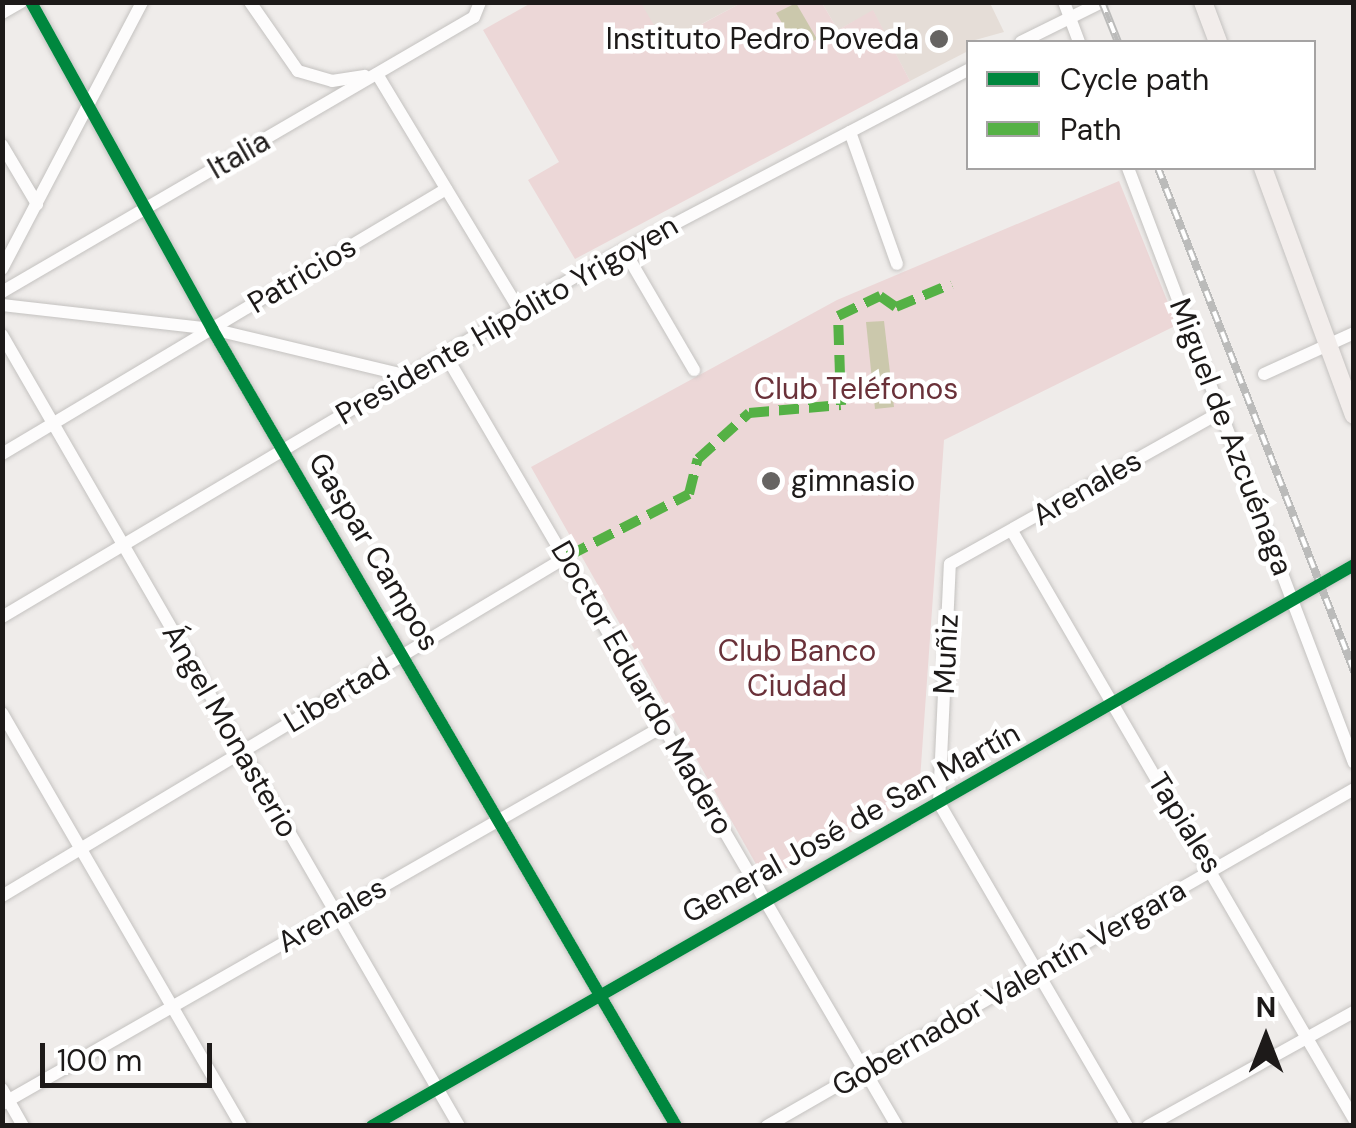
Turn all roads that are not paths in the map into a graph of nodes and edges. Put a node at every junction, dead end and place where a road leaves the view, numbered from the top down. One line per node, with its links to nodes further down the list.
1 (21, 2): 9 (street)
2 (31, 2): 16 (street, Gaspar Campos)
3 (142, 2): 16 (street)
4 (250, 2): 15 (street)
5 (480, 2): 15 (street, Italia)
6 (1064, 2): 10 (street)
7 (1102, 2): 10 (street)
8 (1205, 3): 13 (main road)
9 (2, 13)
10 (1069, 17): 11 (street); 12 (street)
11 (1025, 40)
12 (1078, 40)
13 (1217, 40)
14 (966, 71): 17 (street, Presidente Hipólito Yrigoyen)
15 (377, 74): 21 (street); 23 (street, Italia)
16 (88, 104): 22 (street); 23 (street, Gaspar Campos)
17 (850, 132): 24 (street, Presidente Hipólito Yrigoyen); 25 (street)
18 (2, 145): 22 (street)
19 (1129, 170): 38 (street, Miguel de Azcuénaga)
20 (1263, 170): 33 (main road)
21 (446, 189): 29 (street); 30 (street, Patricios)
22 (38, 204): 26 (street)
23 (149, 207): 27 (street, Italia); 30 (street, Gaspar Campos)
24 (624, 250): 29 (street, Presidente Hipólito Yrigoyen); 35 (street)
25 (897, 264)
26 (2, 269)
27 (2, 292)
28 (2, 305): 30 (street)
29 (519, 309): 34 (street, Presidente Hipólito Yrigoyen)
30 (212, 329): 37 (street); 40 (street, Patricios); 41 (street, Gaspar Campos)
31 (1354, 333): 33 (street)
32 (2, 336): 40 (street, Ángel Monasterio)
33 (1326, 345): 36 (street); 39 (main road)
34 (445, 354): 37 (street, Presidente Hipólito Yrigoyen); 45 (street, Doctor Eduardo Madero)
35 (694, 370)
36 (1264, 374)
37 (408, 376): 41 (street, Presidente Hipólito Yrigoyen)
38 (1223, 411): 43 (street, Arenales); 48 (street, Miguel de Azcuénaga)
39 (1354, 415)
40 (52, 424): 42 (street, Patricios); 44 (street, Ángel Monasterio)
41 (283, 448): 44 (street, Presidente Hipólito Yrigoyen); 50 (street, Gaspar Campos)
42 (2, 454)
43 (1012, 531): 46 (street, Arenales); 51 (street, Tapiales)
44 (122, 545): 49 (street, Presidente Hipólito Yrigoyen); 54 (street, Ángel Monasterio)
45 (568, 556): 50 (street, Libertad); 53 (street, Doctor Eduardo Madero)
46 (950, 564): 57 (street, Muñiz)
47 (1354, 565): 48 (street, General José de San Martín)
48 (1292, 601): 51 (street, General José de San Martín); 55 (street, Miguel de Azcuénaga)
49 (2, 617)
50 (406, 654): 54 (street, Libertad); 58 (street, Gaspar Campos)
51 (1111, 704): 57 (street, General José de San Martín); 60 (street, Tapiales)
52 (2, 714): 59 (street)
53 (662, 728): 58 (street, Arenales); 62 (street, Doctor Eduardo Madero)
54 (242, 752): 59 (street, Libertad); 63 (street, Ángel Monasterio)
55 (1354, 762)
56 (1354, 789): 60 (street, Gobernador Valentín Vergara)
57 (939, 804): 62 (street, General José de San Martín); 64 (street)
58 (501, 819): 63 (street, Arenales); 65 (street, Gaspar Campos)
59 (81, 848): 61 (street, Libertad); 66 (street)
60 (1215, 870): 64 (street, Gobernador Valentín Vergara); 68 (street, Tapiales)
61 (2, 896)
62 (762, 899): 65 (street, General José de San Martín); 69 (street, Doctor Eduardo Madero)
63 (336, 914): 66 (street, Arenales); 70 (street, Ángel Monasterio)
64 (1037, 972): 69 (street, Gobernador Valentín Vergara); 80 (street)
65 (597, 996): 70 (street, General José de San Martín); 77 (street, Gaspar Campos)
66 (172, 1007): 71 (street, Arenales); 74 (street)
67 (1354, 1012): 68 (street)
68 (1306, 1036): 72 (street, Tapiales); 81 (street)
69 (865, 1070): 78 (street, Gobernador Valentín Vergara); 79 (street, Doctor Eduardo Madero)
70 (438, 1089): 75 (street, General José de San Martín); 76 (street, Ángel Monasterio)
71 (5, 1098): 73 (street)
72 (1354, 1119)
73 (23, 1126)
74 (241, 1126)
75 (372, 1126)
76 (459, 1126)
77 (676, 1126)
78 (767, 1126)
79 (898, 1126)
80 (1127, 1126)
81 (1148, 1126)

